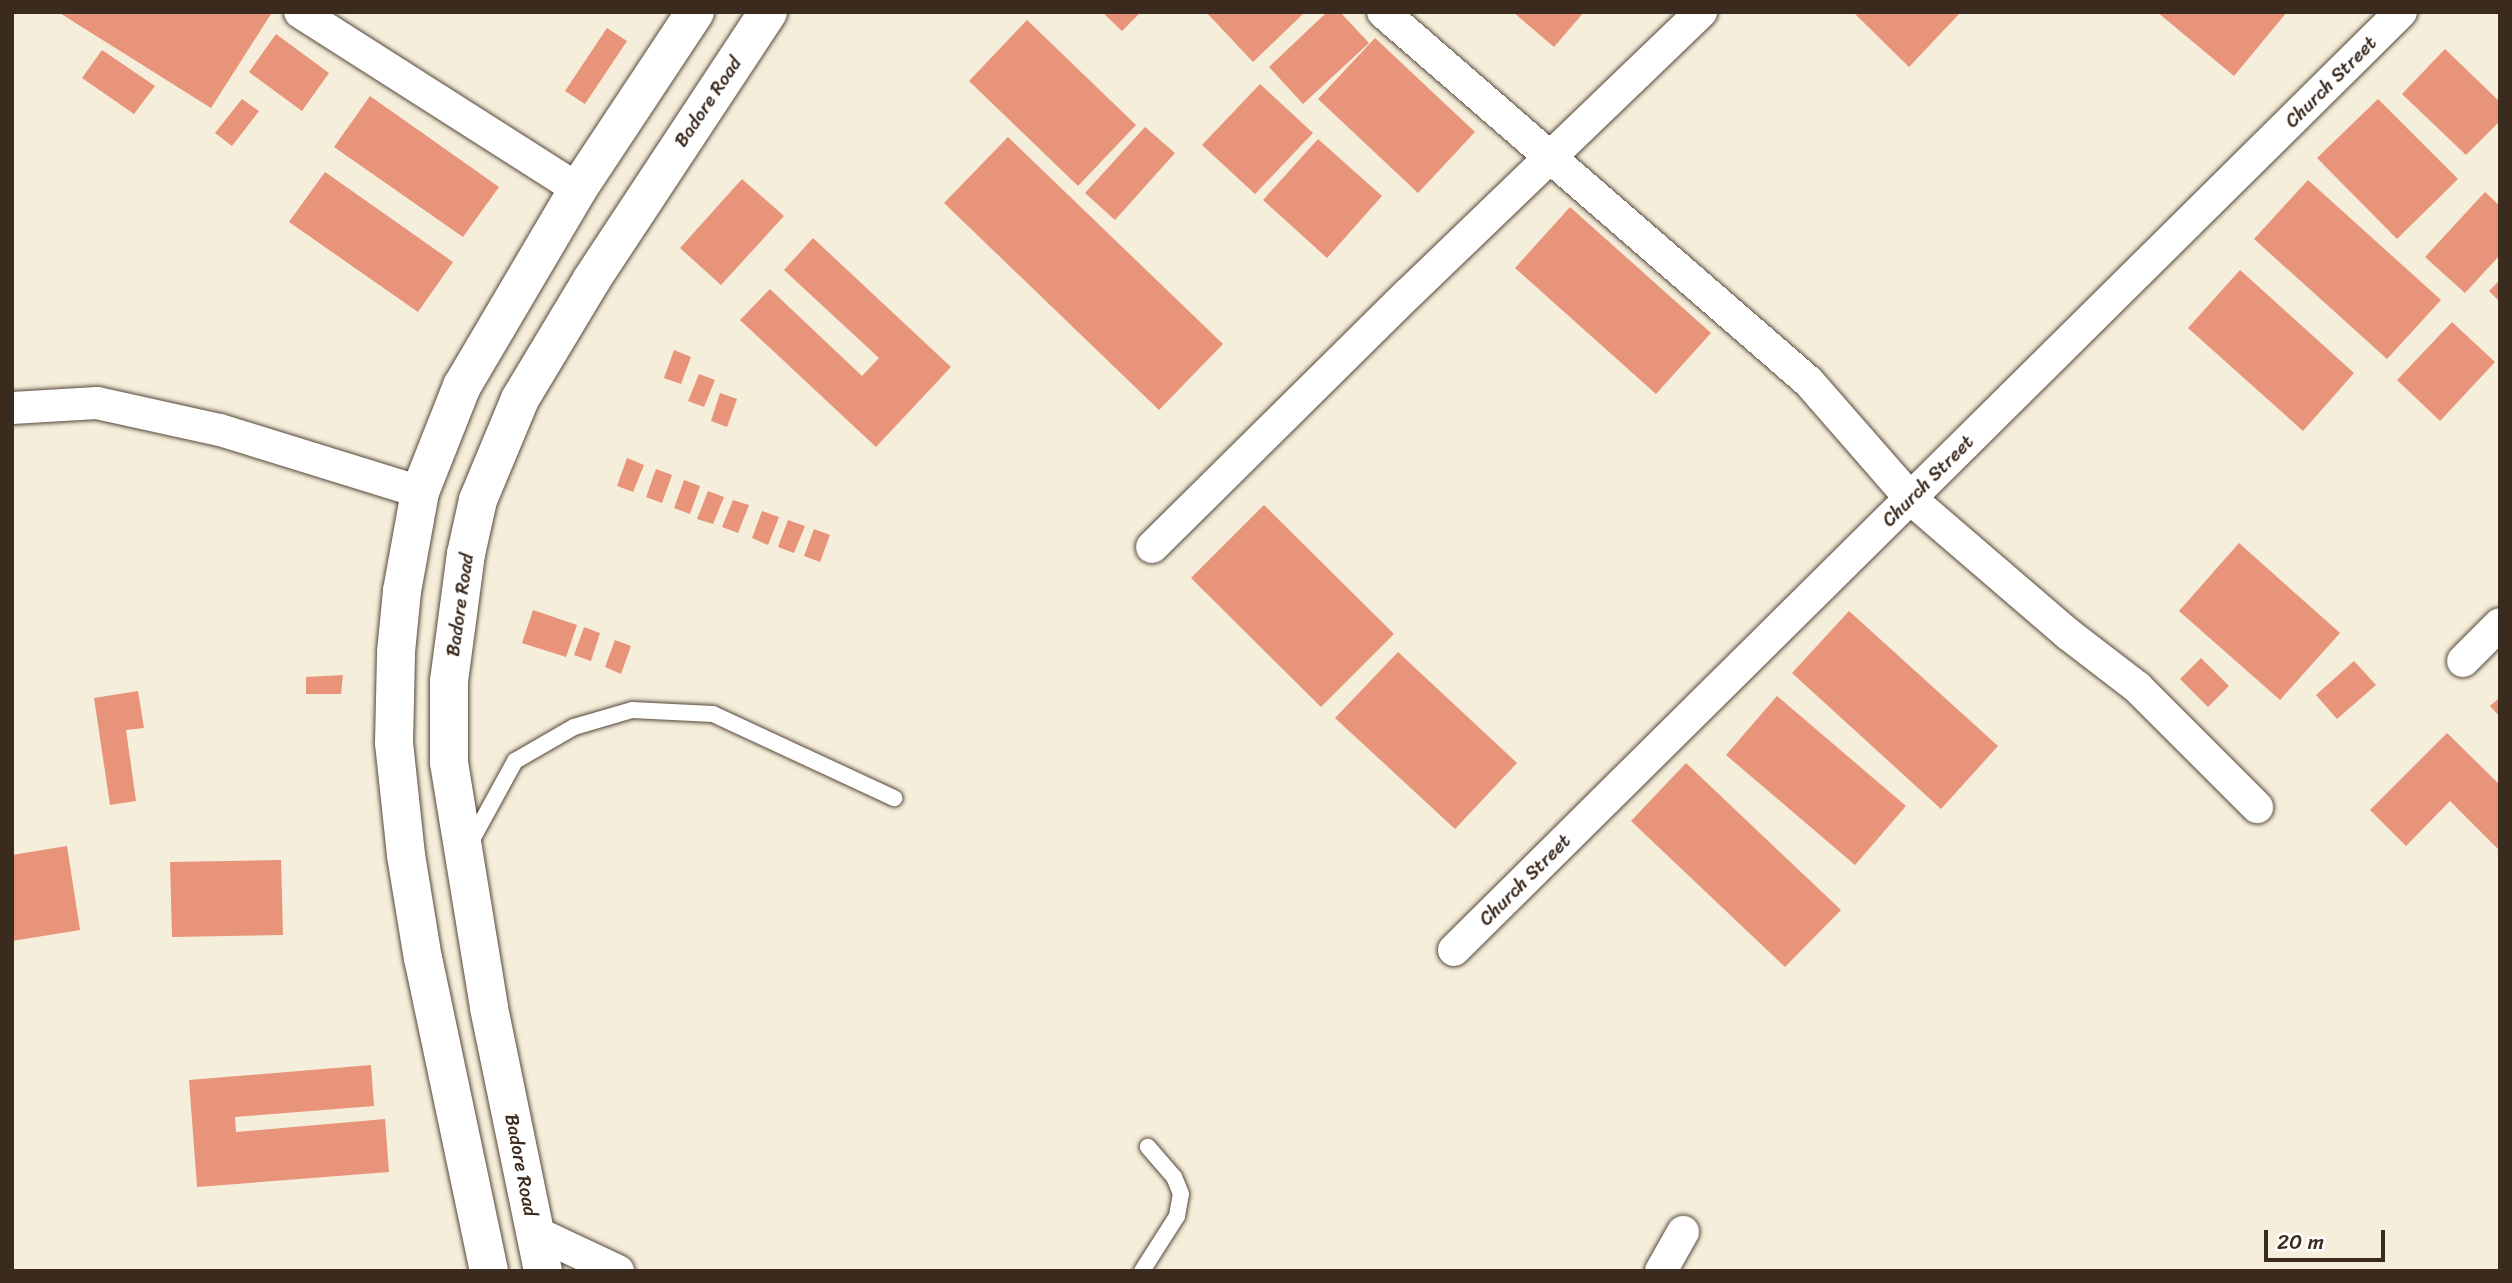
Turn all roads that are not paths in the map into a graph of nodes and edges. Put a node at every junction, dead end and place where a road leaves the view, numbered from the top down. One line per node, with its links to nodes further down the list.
1 (300, 12): 8 (street)
2 (695, 12): 8 (main road)
3 (768, 12): 17 (main road, Badore Road)
4 (1383, 12): 7 (street)
5 (1700, 12): 7 (street)
6 (2401, 12): 11 (street, Church Street)
7 (1550, 159): 11 (street); 12 (street)
8 (579, 189): 10 (main road)
9 (12, 408): 10 (street)
10 (420, 492): 22 (main road)
11 (1911, 499): 16 (street); 18 (street, Church Street)
12 (1152, 547)
13 (2500, 624): 14 (street)
14 (2463, 661)
15 (894, 798): 17 (lane)
16 (2257, 807)
17 (463, 856): 20 (main road, Badore Road)
18 (1454, 950)
19 (1148, 1147): 25 (lane)
20 (535, 1232): 23 (main road, Badore Road); 24 (street)
21 (1684, 1232): 26 (street)
22 (489, 1271)
23 (543, 1271)
24 (618, 1271)
25 (1142, 1271)
26 (1661, 1271)

